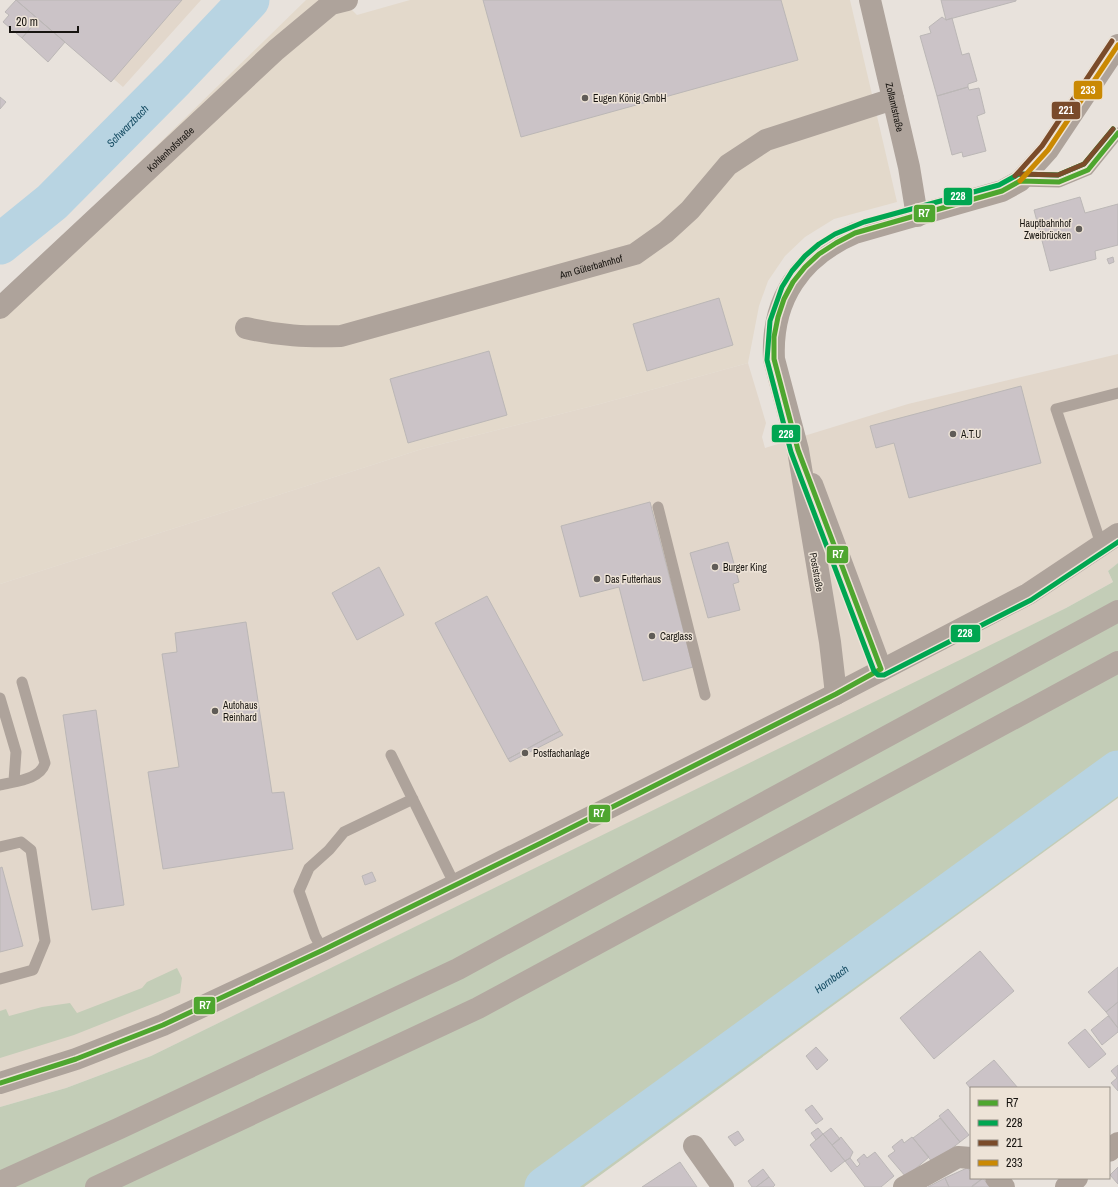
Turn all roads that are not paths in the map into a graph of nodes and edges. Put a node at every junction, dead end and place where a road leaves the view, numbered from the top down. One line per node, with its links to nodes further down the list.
1 (347, 0): 8 (street, Kohlenhofstraße)
2 (870, 0): 4 (street, Zollamtstraße)
3 (1118, 45): 6 (street, Poststraße)
4 (893, 99): 7 (street, Zollamtstraße); 9 (street, Am Güterbahnhof)
5 (1118, 133): 6 (lane)
6 (1020, 181): 7 (street, Poststraße)
7 (917, 216): 11 (street, Poststraße)
8 (0, 308)
9 (246, 328)
10 (1118, 393): 13 (lane)
11 (798, 450): 16 (street, Poststraße); 18 (street, Poststraße)
12 (658, 507): 19 (lane)
13 (1109, 539): 16 (street)
14 (1118, 611): 36 (highway)
15 (1118, 662): 37 (highway)
16 (881, 669): 18 (street)
17 (22, 682): 22 (lane)
18 (836, 694): 26 (street)
19 (705, 695)
20 (0, 698): 22 (lane)
21 (391, 755): 24 (lane)
22 (14, 781): 23 (lane)
23 (0, 785)
24 (413, 799): 26 (lane); 27 (lane)
25 (0, 848): 28 (lane)
26 (455, 885): 27 (street)
27 (323, 950): 29 (street)
28 (0, 979)
29 (0, 1083)
30 (1118, 1143): 32 (street)
31 (694, 1146): 38 (street)
32 (1110, 1150)
33 (970, 1158): 39 (street)
34 (997, 1179): 40 (street)
35 (1076, 1179): 41 (street)
36 (0, 1182)
37 (96, 1187)
38 (723, 1187)
39 (904, 1187)
40 (1004, 1187)
41 (1066, 1187)

